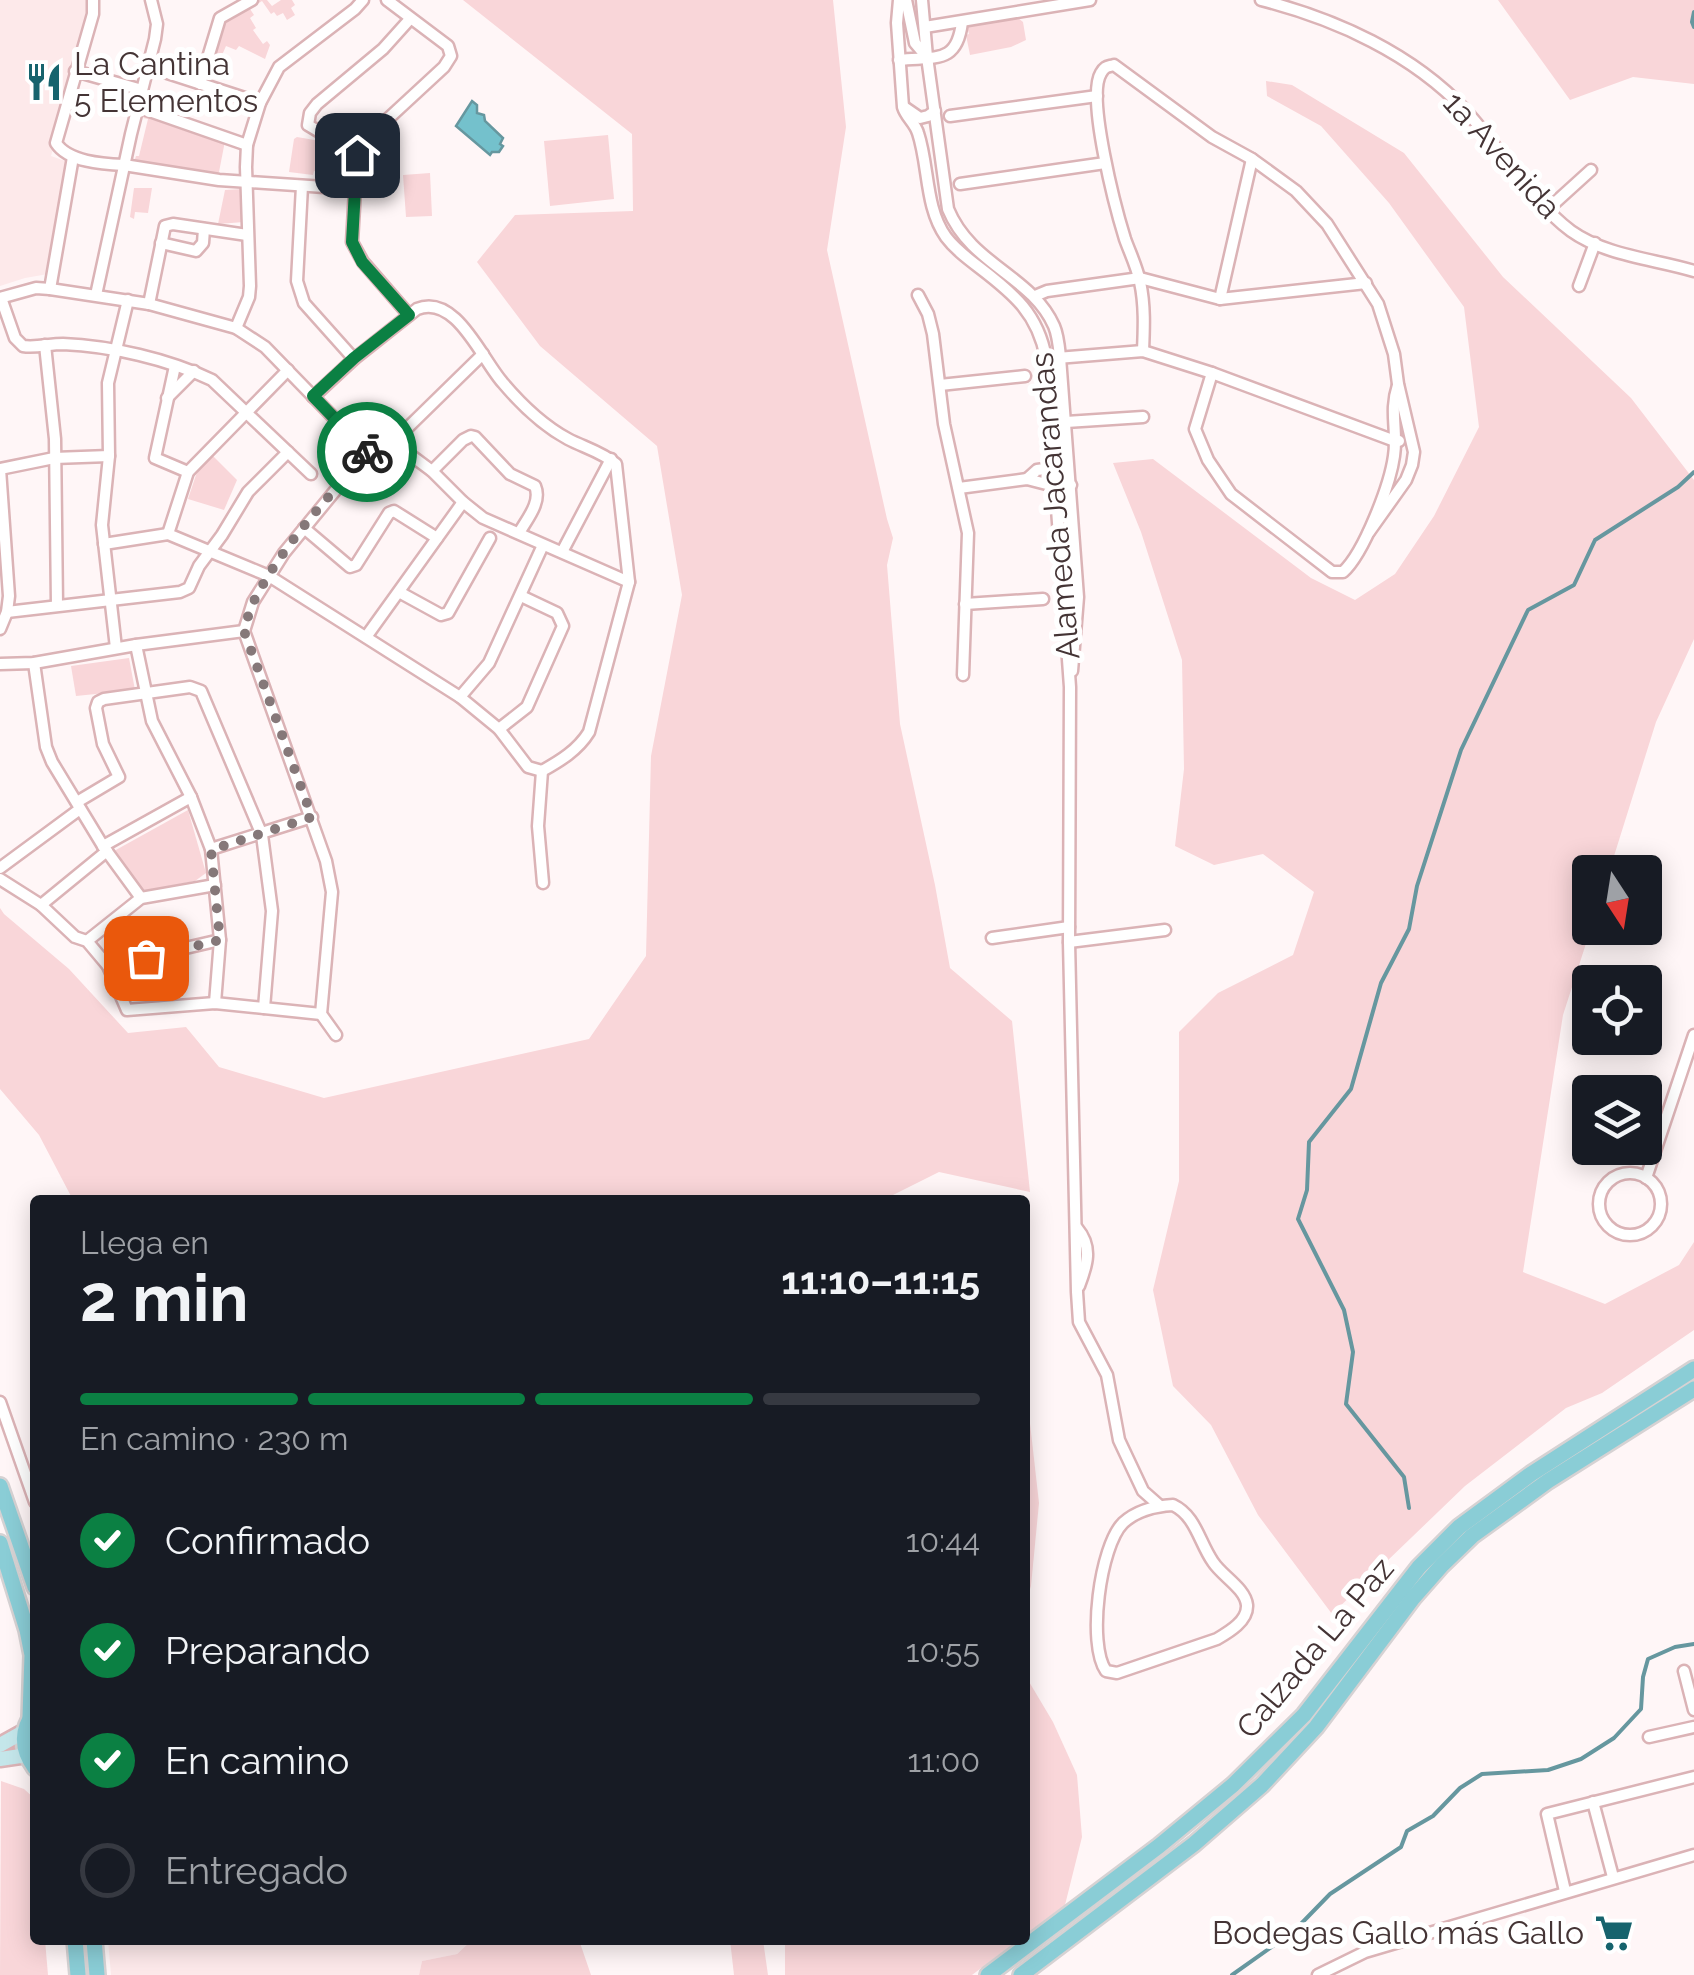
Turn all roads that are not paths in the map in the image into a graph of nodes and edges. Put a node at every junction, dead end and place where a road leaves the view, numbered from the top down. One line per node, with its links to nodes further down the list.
1 (93, 0): 16 (street)
2 (151, 0): 15 (street)
3 (252, 0): 17 (street)
4 (363, 0): 20 (street)
5 (387, 0): 10 (street)
6 (902, 0): 13 (street); 14 (street, Alameda Jacarandas)
7 (922, 0): 12 (street, Alameda Jacarandas)
8 (1090, 0): 11 (street)
9 (1261, 0): 38 (street, 1a Avenida)
10 (410, 19): 25 (street); 25 (street)
11 (962, 22): 12 (street); 13 (street)
12 (925, 27): 13 (street, Alameda Jacarandas)
13 (927, 57): 14 (street); 23 (street, Alameda Jacarandas)
14 (900, 60): 22 (street, Alameda Jacarandas)
15 (149, 67): 17 (street); 18 (street)
16 (75, 71): 18 (street); 28 (street)
17 (200, 84): 20 (street)
18 (142, 90): 21 (street)
19 (1097, 96): 24 (street); 29 (street); 31 (street)
20 (260, 103): 26 (street)
21 (138, 107): 26 (street); 30 (street)
22 (903, 107): 23 (street); 32 (street, Alameda Jacarandas)
23 (935, 110): 27 (street, Alameda Jacarandas)
24 (950, 116)
25 (364, 141): 37 (street)
26 (247, 145): 34 (street)
27 (941, 156): 32 (street); 50 (street, Alameda Jacarandas)
28 (74, 157): 30 (street); 47 (street)
29 (1252, 159): 45 (street); 52 (street)
30 (124, 164): 34 (street); 49 (street)
31 (1105, 164): 35 (street); 44 (street)
32 (925, 166): 62 (street, Alameda Jacarandas)
33 (1591, 170): 38 (street)
34 (245, 182): 36 (street); 40 (street)
35 (960, 184)
36 (302, 186): 37 (street); 61 (street)
37 (354, 190): 55 (street)
38 (1548, 209): 41 (street, 1a Avenida)
39 (204, 229): 40 (street); 42 (street); 42 (street)
40 (247, 236): 56 (street)
41 (1594, 243): 43 (street, 1a Avenida); 46 (street)
42 (161, 244): 54 (street)
43 (1694, 271)
44 (1140, 278): 50 (street); 52 (street); 59 (street)
45 (1366, 283): 52 (street); 69 (street)
46 (1579, 286)
47 (50, 288): 49 (street); 51 (street)
48 (918, 294): 70 (street)
49 (96, 296): 53 (street)
50 (1035, 296): 63 (street, Alameda Jacarandas)
51 (1, 298): 57 (street)
52 (1220, 299)
53 (128, 300): 54 (street); 58 (street)
54 (149, 304): 56 (street)
55 (409, 315): 60 (street); 61 (street)
56 (236, 328): 65 (street)
57 (45, 344): 58 (street); 82 (street)
58 (115, 350): 64 (street); 81 (street)
59 (1143, 352): 63 (street); 67 (street)
60 (482, 354): 77 (street); 83 (street)
61 (354, 358): 71 (street)
62 (1046, 358): 63 (street); 84 (street, Alameda Jacarandas)
63 (1060, 358): 75 (street, Alameda Jacarandas)
64 (175, 366): 66 (street); 72 (street)
65 (288, 370): 71 (street); 73 (street)
66 (194, 371): 72 (street); 73 (street)
67 (1212, 373): 78 (street); 95 (street)
68 (1025, 376): 70 (street)
69 (1398, 384): 76 (street); 78 (street)
70 (940, 385): 91 (street)
71 (313, 396): 80 (street)
72 (166, 399): 86 (street)
73 (246, 413): 79 (street); 86 (street)
74 (1142, 417): 75 (street)
75 (1066, 422): 89 (street, Alameda Jacarandas)
76 (1412, 438): 78 (street); 95 (street)
77 (393, 442): 80 (street); 85 (street)
78 (1395, 442): 95 (street)
79 (288, 452): 87 (street); 102 (street)
80 (370, 455): 94 (street)
81 (109, 456): 82 (street); 100 (street)
82 (54, 458): 92 (street); 112 (street)
83 (610, 459): 103 (street); 106 (street)
84 (1052, 468): 88 (street); 90 (street, Alameda Jacarandas)
85 (432, 471): 93 (street); 96 (street)
86 (188, 472): 97 (street)
87 (311, 474)
88 (1027, 479): 90 (street); 91 (street)
89 (1071, 485): 90 (street); 122 (street, Alameda Jacarandas)
90 (1054, 486): 122 (street, Alameda Jacarandas)
91 (959, 488): 111 (street)
92 (1, 502): 104 (street)
93 (463, 502): 96 (street); 98 (street)
94 (304, 528): 98 (street); 105 (street)
95 (1369, 532)
96 (519, 533): 101 (street)
97 (168, 534): 100 (street); 102 (street)
98 (437, 538): 107 (street)
99 (490, 538): 107 (street)
100 (104, 544): 110 (street)
101 (543, 545): 103 (street); 108 (street)
102 (210, 551): 105 (street); 110 (street)
103 (562, 552): 106 (street)
104 (3, 558): 113 (street)
105 (270, 576): 115 (street); 116 (street)
106 (629, 582): 126 (street)
107 (398, 592): 116 (street)
108 (521, 596): 124 (street); 125 (street)
109 (1043, 599): 111 (street)
110 (109, 600): 112 (street); 118 (street)
111 (965, 604): 121 (street)
112 (57, 605): 113 (street)
113 (7, 612): 114 (street)
114 (0, 629)
115 (244, 631): 117 (street); 129 (street)
116 (366, 637): 124 (street)
117 (136, 644): 118 (street); 123 (street)
118 (116, 648): 119 (street)
119 (34, 663): 120 (street); 128 (street)
120 (0, 664)
121 (964, 674)
122 (1070, 687): 139 (street)
123 (145, 694): 127 (street); 128 (street); 130 (street)
124 (460, 698): 125 (street)
125 (499, 729): 126 (street)
126 (542, 771): 135 (street)
127 (190, 797): 131 (street); 132 (street)
128 (78, 806): 131 (street); 133 (street)
129 (312, 817): 130 (street); 148 (street)
130 (262, 835): 132 (street); 147 (street)
131 (105, 849): 137 (street); 138 (street)
132 (211, 850): 136 (street)
133 (0, 868)
134 (0, 879): 138 (street)
135 (543, 883)
136 (214, 885): 137 (street); 142 (street)
137 (141, 898): 143 (street)
138 (41, 906): 143 (street)
139 (1069, 927): 141 (street); 144 (street)
140 (1165, 930): 144 (street)
141 (992, 938)
142 (220, 940): 145 (street); 146 (street)
143 (87, 941): 145 (street)
144 (1069, 942): 159 (street)
145 (108, 966): 146 (street)
146 (215, 1003): 147 (street)
147 (264, 1008): 148 (street)
148 (321, 1014): 149 (street)
149 (336, 1035)
150 (1694, 1036): 151 (street)
151 (1646, 1178): 151 (street)
152 (1694, 1369): 179 (main road, Calzada La Paz)
153 (1694, 1389): 186 (main road, Calzada La Paz)
154 (0, 1402): 155 (street)
155 (17, 1447): 156 (street); 158 (street)
156 (30, 1459)
157 (0, 1486): 163 (main road)
158 (30, 1487)
159 (1143, 1490): 160 (street); 161 (street)
160 (1160, 1506): 161 (street); 161 (street)
161 (1134, 1514)
162 (0, 1543): 164 (main road)
163 (30, 1572)
164 (30, 1645)
165 (1684, 1671): 166 (street)
166 (1694, 1710)
167 (30, 1720): 170 (street); 171 (main road)
168 (1694, 1727): 169 (street)
169 (1649, 1737)
170 (0, 1745)
171 (30, 1758)
172 (0, 1759): 173 (street)
173 (30, 1761)
174 (1694, 1777): 175 (street)
175 (1593, 1802): 177 (street); 178 (street)
176 (1694, 1855): 177 (street)
177 (1613, 1877): 178 (street)
178 (1565, 1891): 187 (street)
179 (1030, 1943)
180 (75, 1945): 183 (main road)
181 (94, 1945): 184 (main road)
182 (1028, 1945): 185 (main road, Calzada La Paz)
183 (78, 1975)
184 (97, 1975)
185 (988, 1975)
186 (1021, 1975)
187 (1318, 1975)

